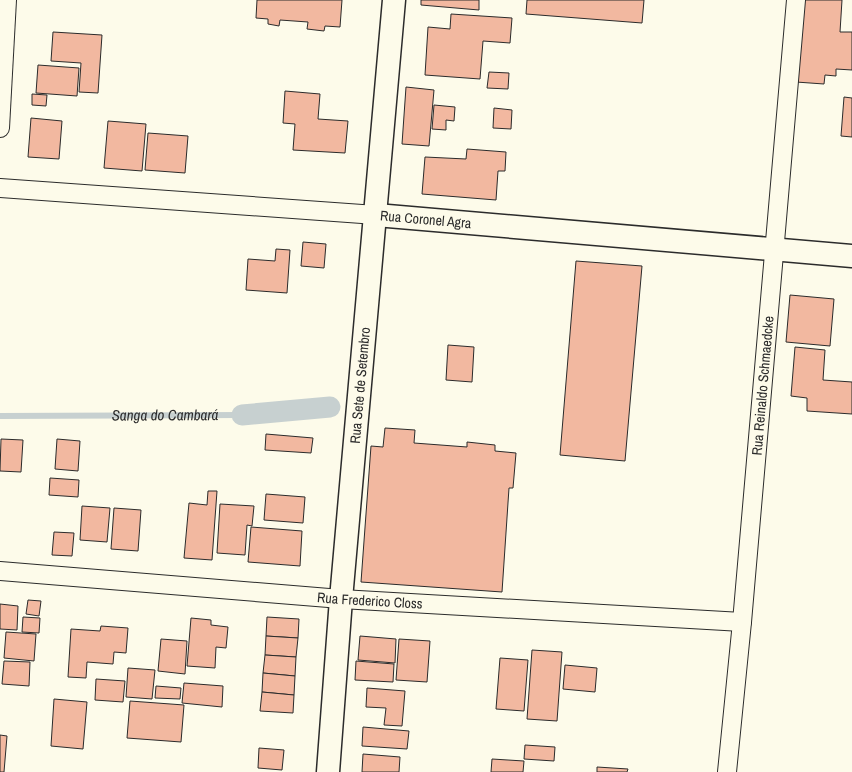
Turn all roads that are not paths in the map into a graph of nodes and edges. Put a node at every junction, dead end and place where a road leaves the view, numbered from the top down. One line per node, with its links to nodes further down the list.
1 (7, 0): 4 (street)
2 (394, 0): 6 (street, Rua Sete de Setembro)
3 (796, 0): 7 (street, Rua Reinaldo Schmaedcke)
4 (0, 128)
5 (0, 188): 6 (street, Rua Coronel Agra)
6 (376, 216): 7 (street, Rua Coronel Agra); 10 (street, Rua Sete de Setembro)
7 (774, 249): 8 (street, Rua Coronel Agra); 11 (street, Rua Reinaldo Schmaedcke)
8 (852, 256)
9 (0, 571): 10 (street, Rua Frederico Closs)
10 (341, 598): 11 (street, Rua Frederico Closs); 12 (street, Rua Sete de Setembro)
11 (742, 622): 13 (street, Rua Reinaldo Schmaedcke)
12 (328, 772)
13 (727, 772)

